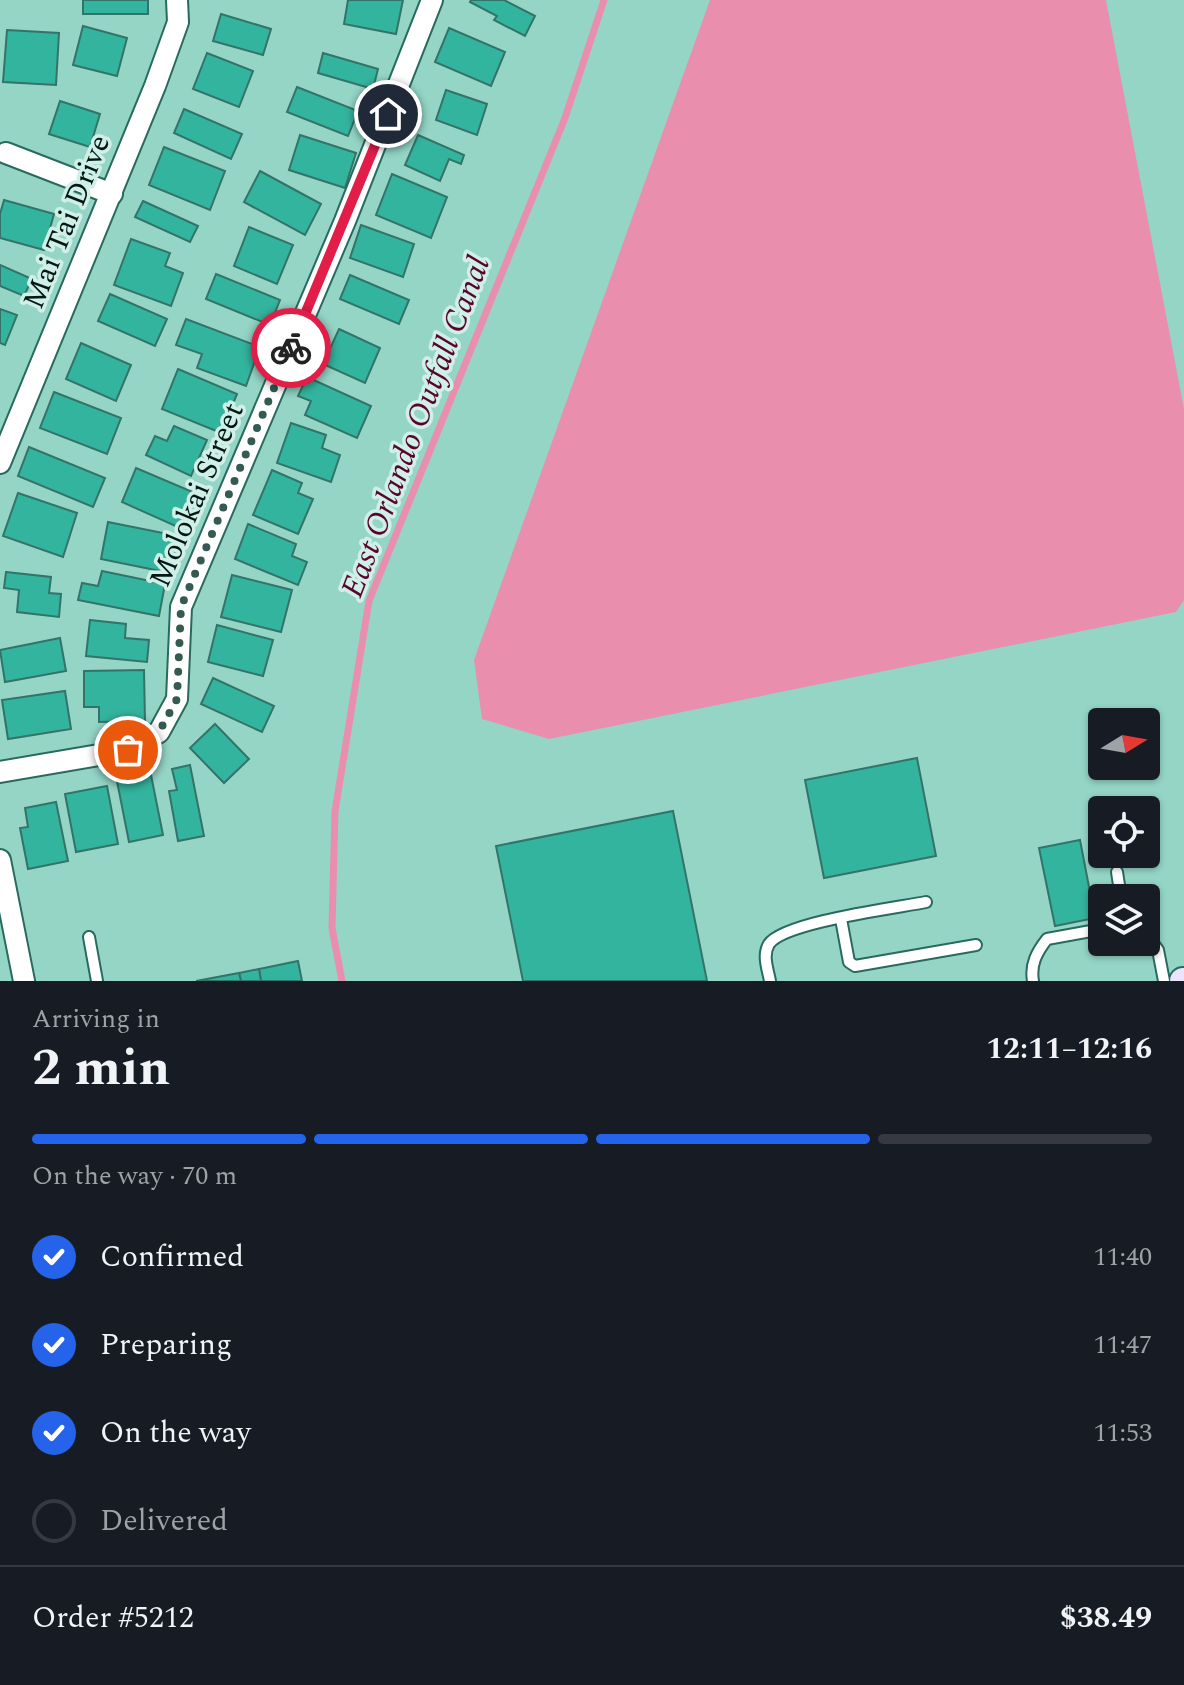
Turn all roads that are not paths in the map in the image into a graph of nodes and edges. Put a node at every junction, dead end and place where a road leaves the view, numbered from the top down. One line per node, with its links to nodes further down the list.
1 (177, 0): 4 (street, Mai Tai Drive)
2 (432, 0): 6 (street, Molokai Street)
3 (6, 153): 4 (street)
4 (112, 194): 5 (street, Mai Tai Drive)
5 (0, 463)
6 (0, 772)
7 (0, 860): 16 (street)
8 (1117, 872): 9 (lane)
9 (1119, 884)
10 (926, 902): 11 (lane)
11 (841, 919): 14 (lane); 18 (lane)
12 (1088, 932): 19 (lane)
13 (89, 937): 17 (lane)
14 (976, 945)
15 (1159, 956): 20 (lane)
16 (24, 981)
17 (97, 981)
18 (770, 981)
19 (1033, 981)
20 (1164, 981)

